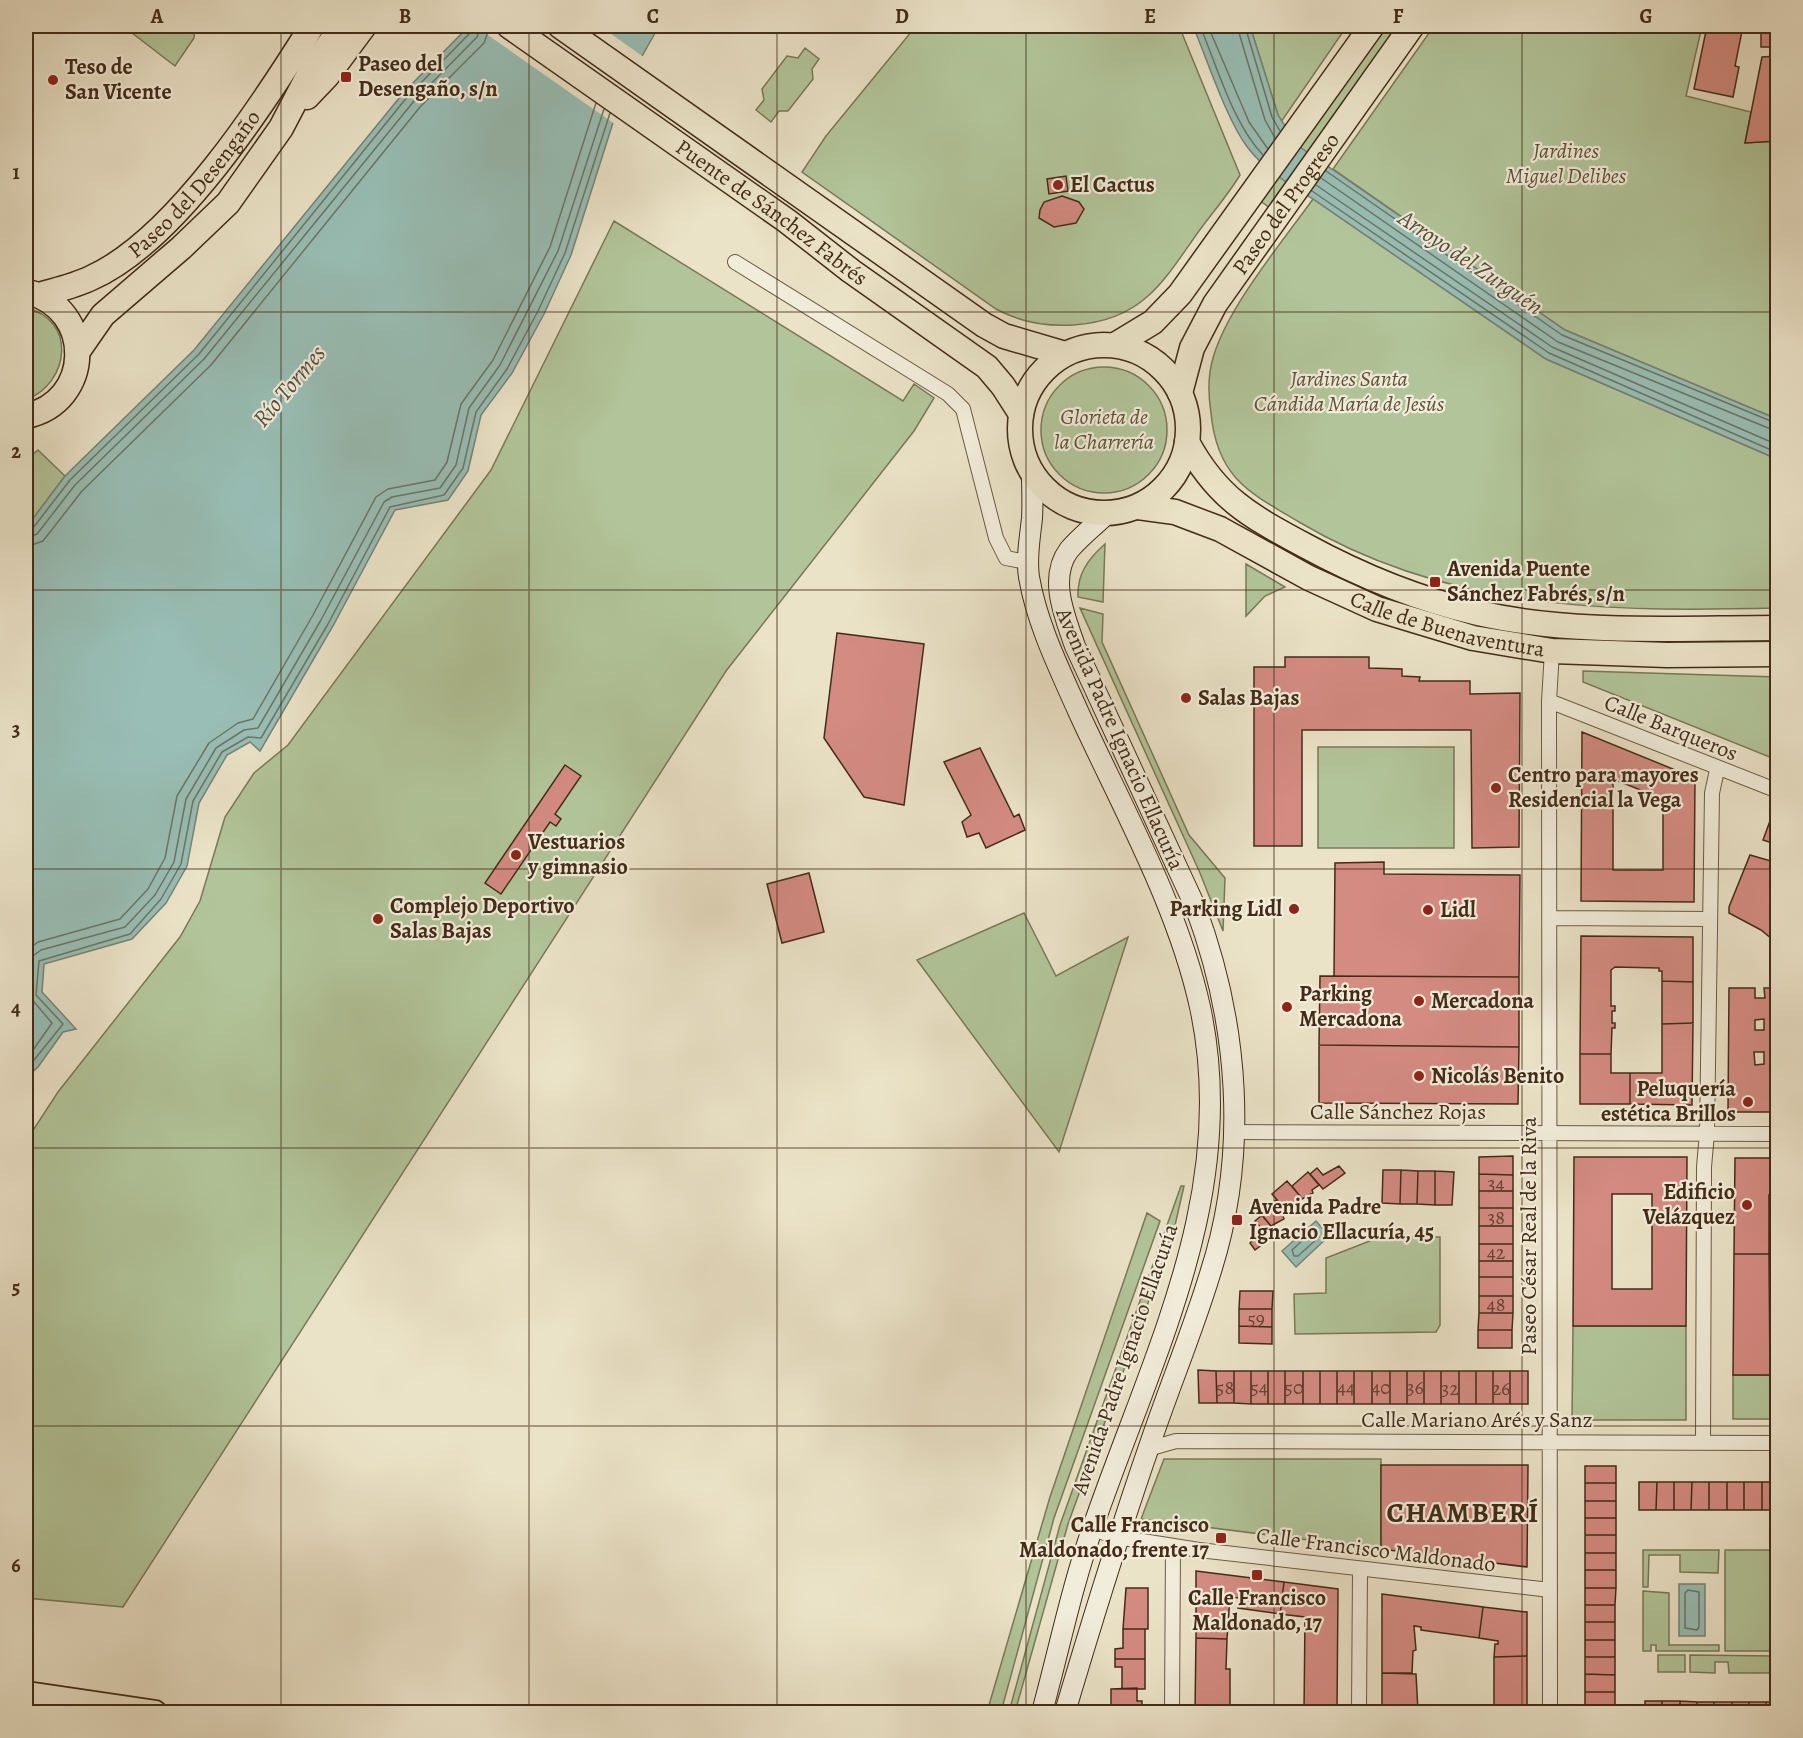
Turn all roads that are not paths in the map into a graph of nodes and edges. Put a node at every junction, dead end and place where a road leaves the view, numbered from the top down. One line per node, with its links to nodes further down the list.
1 (312, 26): 10 (highway, Paseo del Desengaño)
2 (343, 26): 8 (highway, Paseo del Desengaño)
3 (364, 26): 8 (highway, Paseo del Desengaño)
4 (509, 26): 15 (highway, Puente de Sánchez Fabrés)
5 (560, 26): 13 (highway, Puente de Sánchez Fabrés)
6 (1372, 26): 11 (highway, Paseo del Progreso)
7 (1412, 26): 14 (highway, Paseo del Progreso)
8 (287, 118): 12 (highway, Paseo del Desengaño)
9 (735, 262): 21 (street)
10 (32, 293): 12 (highway)
11 (1115, 345): 13 (highway); 14 (highway)
12 (78, 351): 16 (highway)
13 (1065, 354): 15 (highway)
14 (1180, 393): 17 (highway)
15 (1021, 414): 18 (highway)
16 (26, 416)
17 (1187, 442): 19 (highway); 22 (highway, Calle de Buenaventura)
18 (1032, 473): 20 (highway); 21 (main road, Avenida Padre Ignacio Ellacuría)
19 (1138, 507): 20 (highway); 23 (highway, Calle de Buenaventura)
20 (1107, 514): 30 (main road, Avenida Padre Ignacio Ellacuría)
21 (1027, 562): 40 (main road, Avenida Padre Ignacio Ellacuría)
22 (1778, 628)
23 (1552, 651): 24 (highway, Calle de Buenaventura); 25 (street, Paseo César Real de la Riva)
24 (1778, 654)
25 (1549, 701): 26 (street, Calle Barqueros); 28 (street, Paseo César Real de la Riva)
26 (1717, 770): 27 (street, Calle Barqueros); 29 (street)
27 (1778, 791)
28 (1550, 918): 29 (street); 32 (street, Paseo César Real de la Riva)
29 (1710, 919): 31 (street)
30 (1234, 1132): 32 (street, Calle Sánchez Rojas); 34 (main road, Avenida Padre Ignacio Ellacuría)
31 (1707, 1133): 32 (street, Calle Sánchez Rojas); 33 (street, Calle Sánchez Rojas); 37 (street)
32 (1550, 1134): 36 (street, Paseo César Real de la Riva)
33 (1778, 1134)
34 (1158, 1418): 35 (street); 39 (main road, Avenida Padre Ignacio Ellacuría)
35 (1176, 1441): 36 (street, Calle Mariano Arés y Sanz); 39 (street, Calle Mariano Arés y Sanz)
36 (1550, 1441): 37 (street, Calle Mariano Arés y Sanz); 44 (street, Paseo César Real de la Riva)
37 (1703, 1443): 38 (street, Calle Mariano Arés y Sanz)
38 (1778, 1443)
39 (1148, 1449): 41 (main road, Avenida Padre Ignacio Ellacuría)
40 (1092, 1528): 41 (street, Calle Francisco Maldonado); 47 (main road, Avenida Padre Ignacio Ellacuría)
41 (1118, 1537): 42 (street, Calle Francisco Maldonado); 48 (main road, Avenida Padre Ignacio Ellacuría)
42 (1173, 1546): 43 (street, Calle Francisco Maldonado); 49 (street)
43 (1360, 1569): 44 (street, Calle Francisco Maldonado); 50 (street)
44 (1551, 1590): 51 (street, Paseo César Real de la Riva)
45 (26, 1693): 46 (main road)
46 (155, 1713)
47 (1042, 1713)
48 (1065, 1713)
49 (1172, 1713)
50 (1359, 1713)
51 (1550, 1713)

